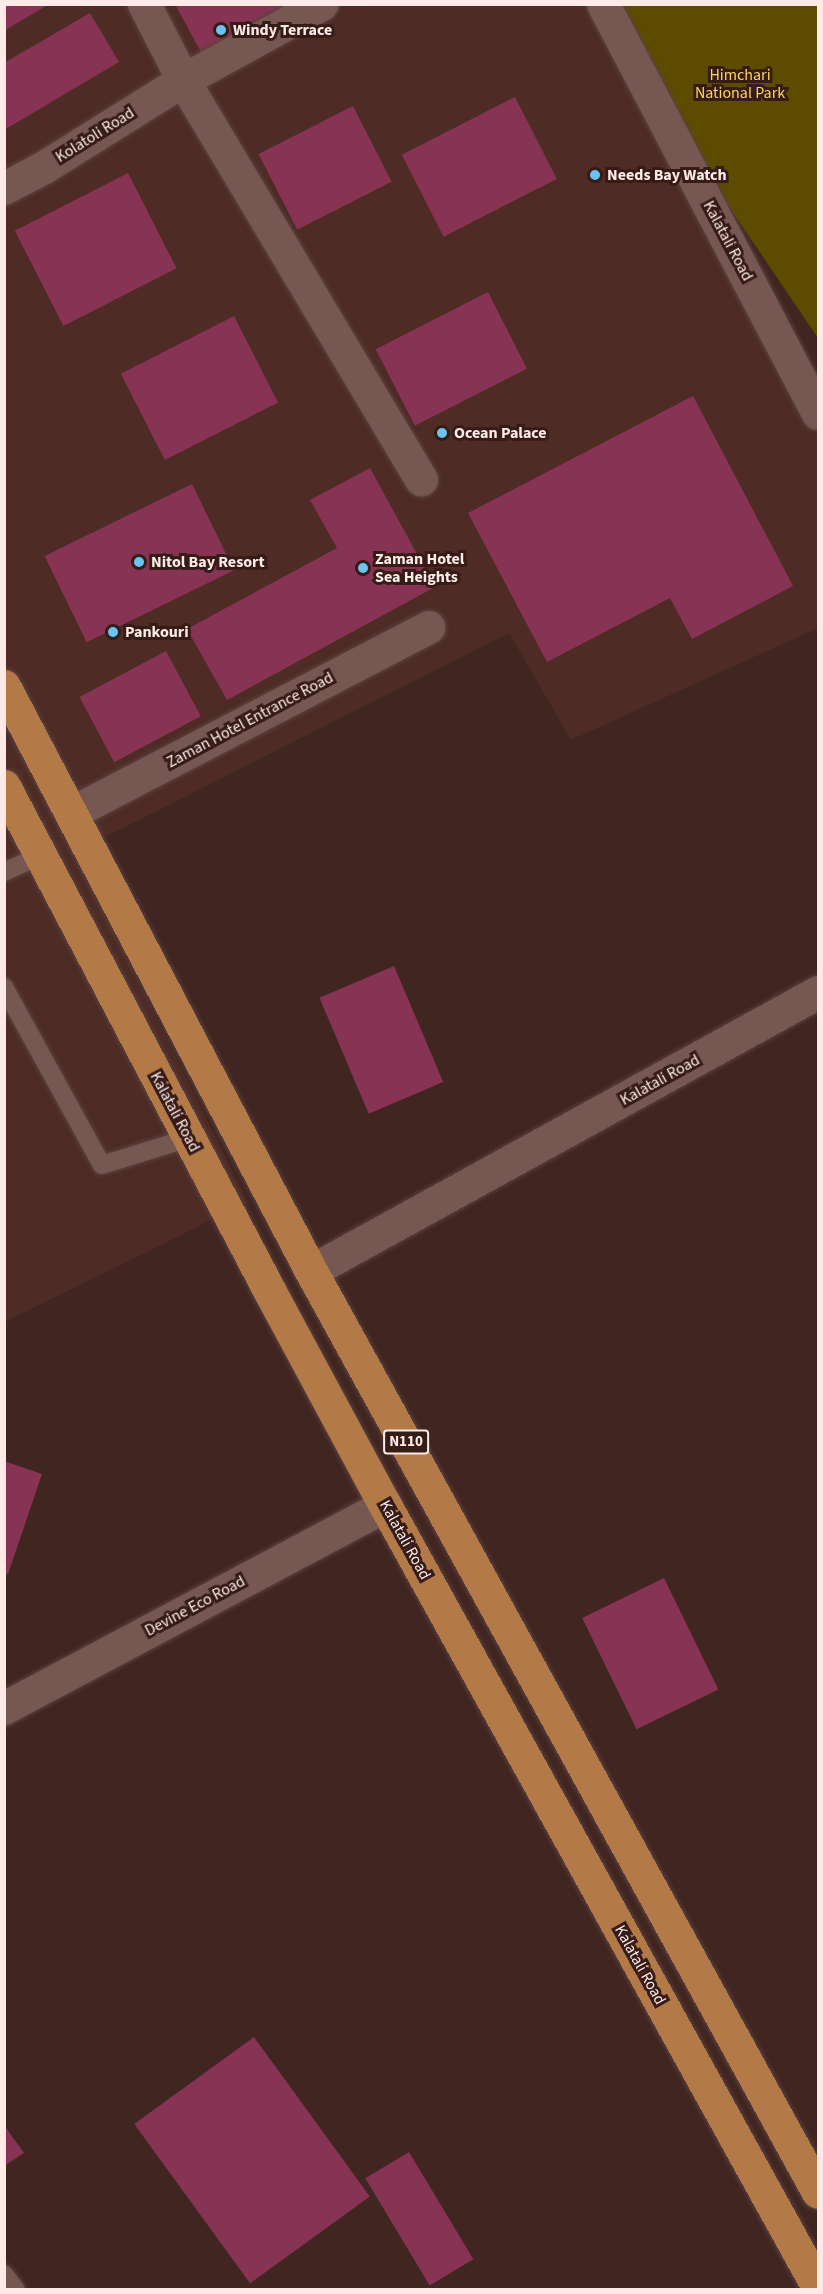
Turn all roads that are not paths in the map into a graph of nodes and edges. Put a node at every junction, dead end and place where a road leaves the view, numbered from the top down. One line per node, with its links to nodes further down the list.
1 (144, 4): 4 (street)
2 (321, 4): 4 (street, Kolatoli Road)
3 (603, 4): 6 (street, Kalatali Road)
4 (183, 80): 5 (street, Kolatoli Road); 7 (street)
5 (4, 188)
6 (819, 413)
7 (421, 480)
8 (429, 627): 11 (street, Zaman Hotel Entrance Road)
9 (4, 686): 11 (highway, N110)
10 (4, 786): 12 (highway, Kalatali Road / N110)
11 (71, 813): 17 (highway, N110)
12 (41, 855): 13 (lane); 16 (highway, Kalatali Road / N110)
13 (4, 872)
14 (4, 987): 16 (lane)
15 (819, 992): 17 (street, Kalatali Road)
16 (189, 1138): 18 (highway, Kalatali Road / N110)
17 (311, 1270): 20 (highway, N110)
18 (385, 1505): 19 (street, Devine Eco Road); 22 (highway, Kalatali Road / N110)
19 (4, 1708)
20 (819, 2192)
21 (4, 2274): 23 (lane)
22 (819, 2287)
23 (16, 2289)

